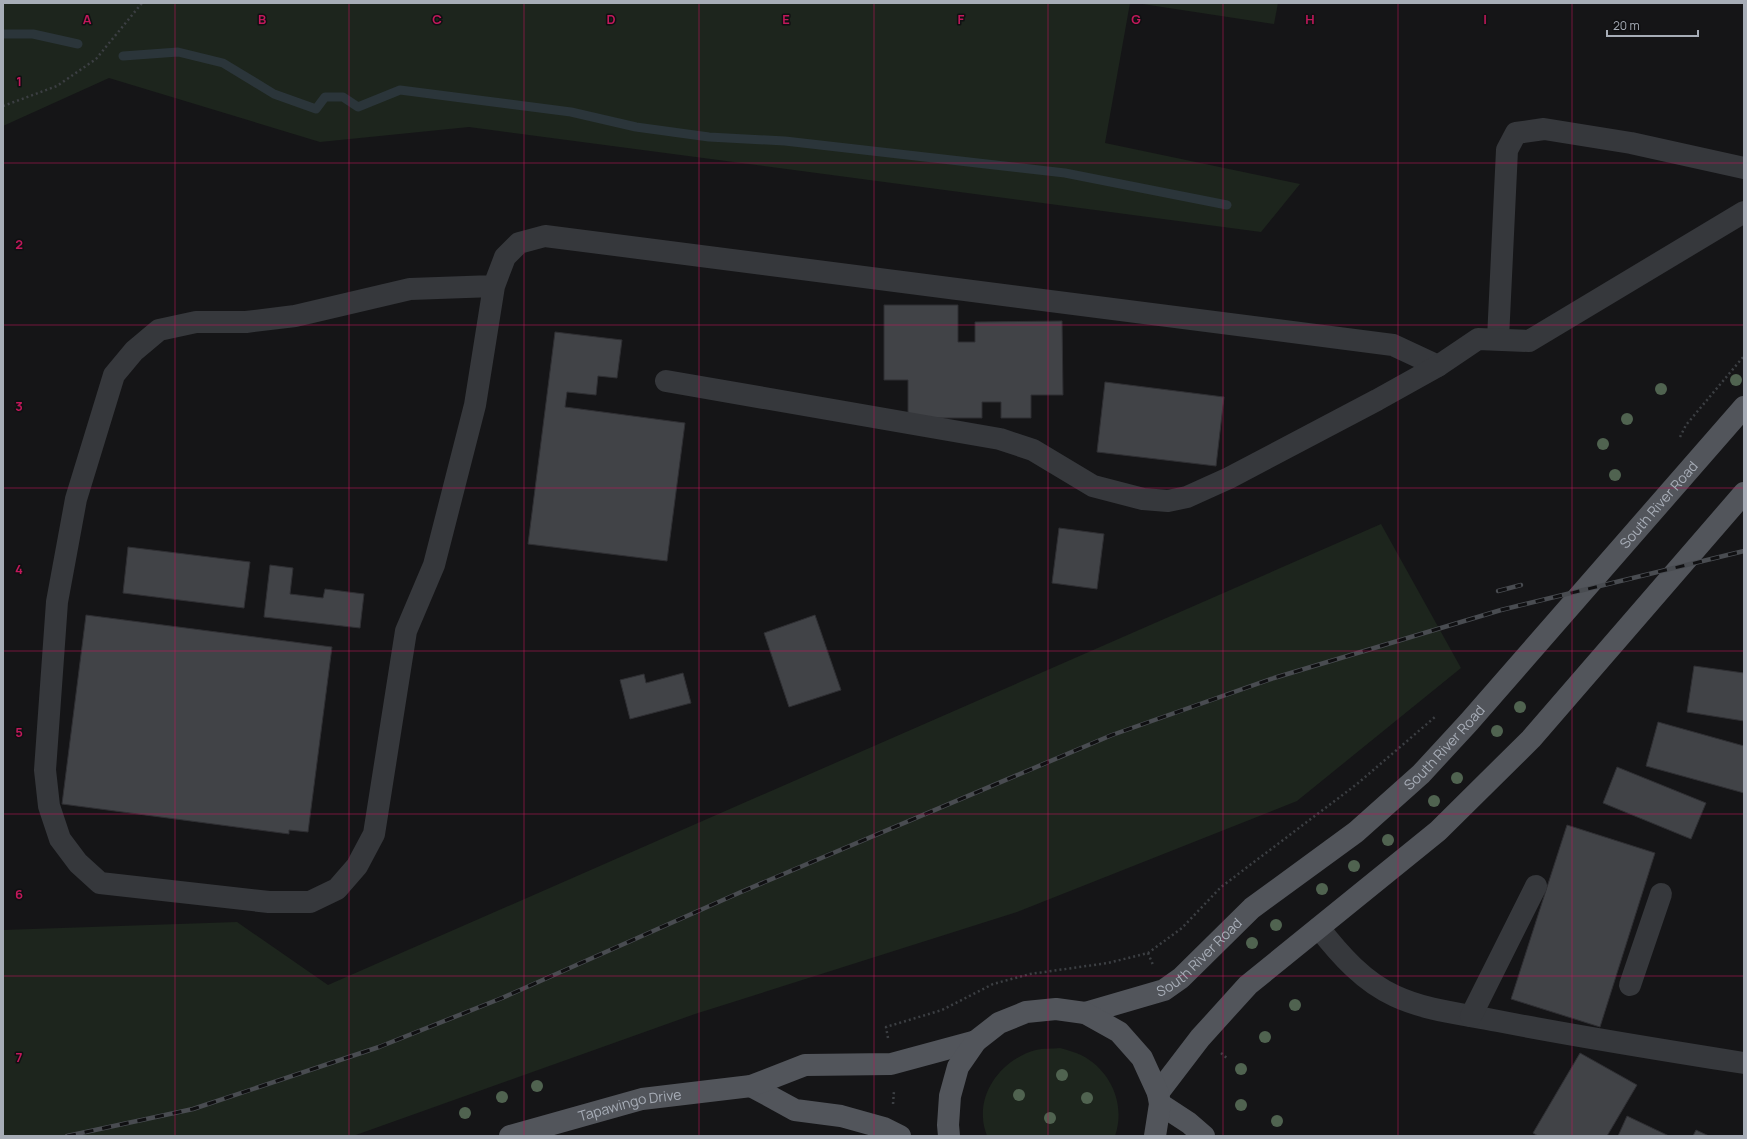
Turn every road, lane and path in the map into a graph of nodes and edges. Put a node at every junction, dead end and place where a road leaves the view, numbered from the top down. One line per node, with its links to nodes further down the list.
1 (142, 3): 2 (path)
2 (3, 106)
3 (1744, 168): 6 (lane)
4 (1744, 212): 6 (lane)
5 (494, 286): 5 (lane); 7 (lane)
6 (1498, 339): 7 (lane)
7 (1438, 366): 8 (lane)
8 (666, 381)
9 (1744, 407): 16 (main road, South River Road)
10 (1744, 493): 14 (main road)
11 (1439, 712): 18 (path)
12 (1536, 886): 17 (lane)
13 (1661, 894): 15 (lane)
14 (1319, 928): 17 (lane); 22 (main road)
15 (1630, 985)
16 (1085, 1014): 19 (main road); 22 (main road)
17 (1471, 1016): 20 (lane)
18 (886, 1027)
19 (976, 1041): 21 (main road, Tapawingo Drive); 25 (main road)
20 (1744, 1063)
21 (751, 1086): 23 (main road, Tapawingo Drive); 24 (main road)
22 (1159, 1099): 26 (main road); 27 (main road)
23 (510, 1136)
24 (900, 1136)
25 (949, 1136)
26 (1155, 1136)
27 (1204, 1136)

